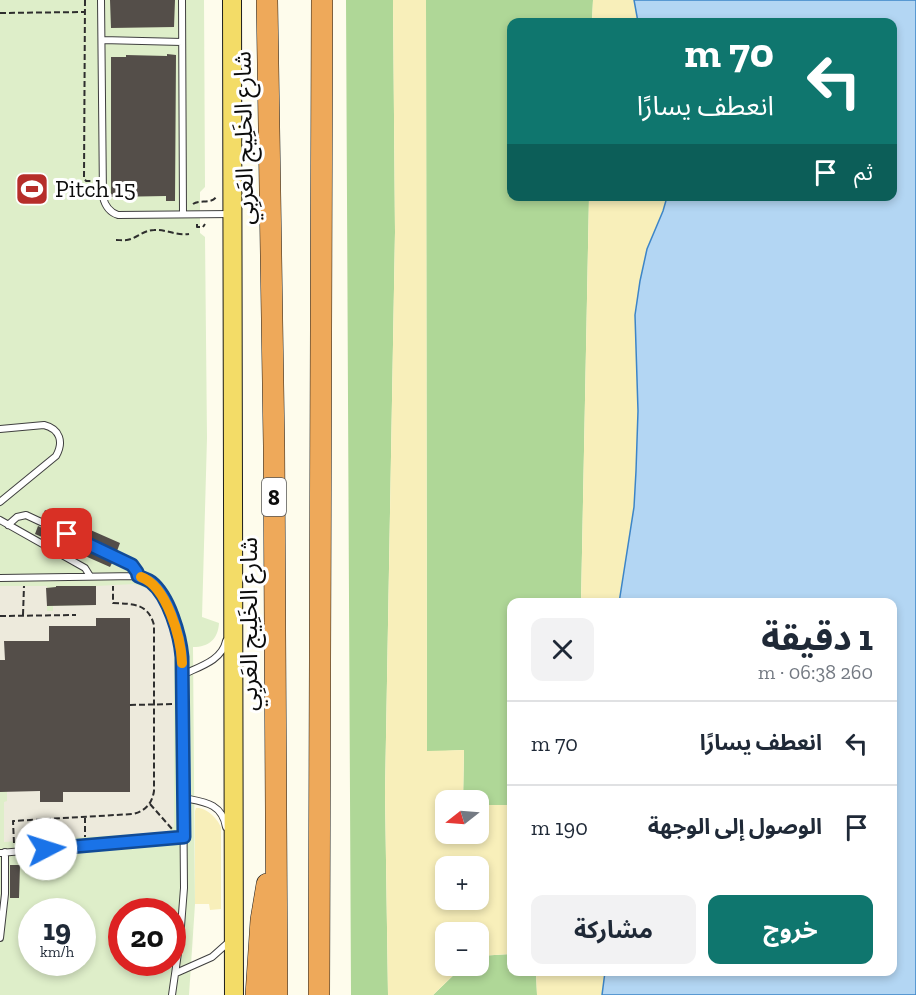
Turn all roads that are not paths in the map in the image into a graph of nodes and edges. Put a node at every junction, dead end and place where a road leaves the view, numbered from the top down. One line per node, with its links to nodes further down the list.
1 (101, 0): 6 (lane)
2 (182, 0): 7 (lane)
3 (232, 0): 9 (main road)
4 (267, 0): 21 (highway, شارع الخَلِيج العَربِي / 8)
5 (322, 0): 33 (highway, 8)
6 (102, 40): 7 (lane); 8 (lane)
7 (182, 42): 8 (lane)
8 (183, 214): 9 (lane)
9 (232, 214): 23 (main road)
10 (0, 429): 11 (lane)
11 (0, 502)
12 (0, 520): 13 (lane)
13 (8, 525): 14 (lane); 15 (lane)
14 (90, 576): 15 (lane); 16 (lane)
15 (138, 576): 18 (lane)
16 (0, 578)
17 (226, 618): 18 (lane)
18 (182, 675): 19 (lane)
19 (183, 798): 20 (lane); 23 (lane)
20 (184, 837): 22 (lane); 24 (lane)
21 (276, 849): 31 (highway); 32 (highway, شارع الخَلِيج العَربِي / 8)
22 (2, 853): 26 (lane)
23 (234, 877): 25 (main road)
24 (183, 898)
25 (234, 936): 27 (lane); 30 (main road)
26 (0, 938)
27 (186, 969)
28 (175, 976): 29 (lane)
29 (172, 995)
30 (234, 995)
31 (256, 995)
32 (277, 995)
33 (319, 995)

